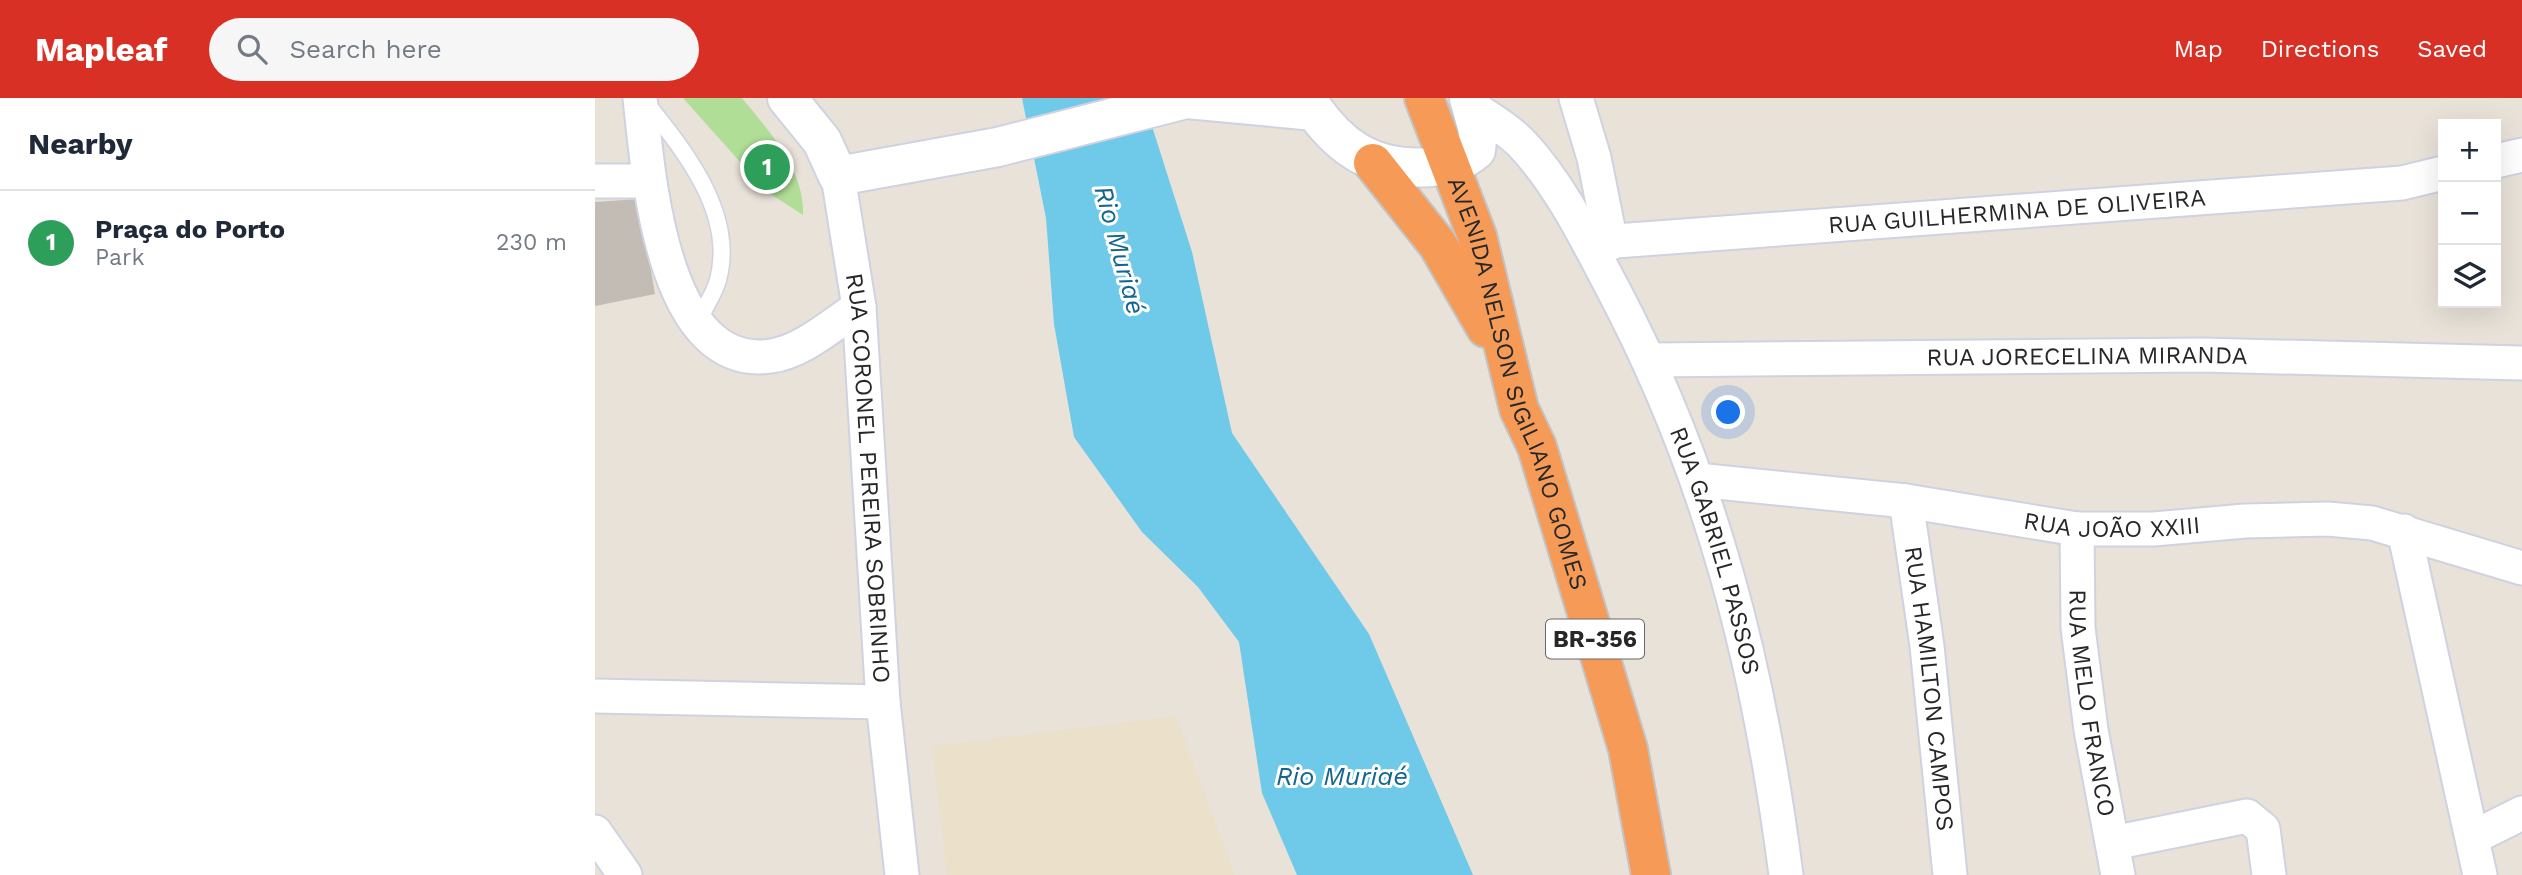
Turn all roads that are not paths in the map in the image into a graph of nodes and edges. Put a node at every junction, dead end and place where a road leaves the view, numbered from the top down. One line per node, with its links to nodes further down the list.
1 (641, 98): 16 (street); 19 (lane)
2 (787, 98): 14 (street, RUA CORONEL PEREIRA SOBRINHO)
3 (1424, 98): 9 (highway, AVENIDA NELSON SIGILIANO GOMES / BR-356)
4 (1576, 98): 17 (street)
5 (1179, 101): 7 (street); 14 (street)
6 (1471, 103): 9 (street); 12 (street)
7 (1310, 104): 11 (street)
8 (2522, 155): 10 (street)
9 (1466, 156): 11 (street); 12 (street); 22 (highway, AVENIDA NELSON SIGILIANO GOMES / BR-356); 23 (highway)
10 (2501, 160)
11 (1373, 163): 22 (highway)
12 (1545, 173): 17 (street)
13 (2438, 174): 17 (street, RUA GUILHERMINA DE OLIVEIRA)
14 (838, 176): 18 (street, RUA CORONEL PEREIRA SOBRINHO)
15 (595, 181): 16 (street)
16 (649, 181): 19 (street)
17 (1600, 243): 20 (street, RUA GABRIEL PASSOS)
18 (859, 307): 19 (street); 30 (street, RUA CORONEL PEREIRA SOBRINHO)
19 (696, 324)
20 (1651, 360): 21 (street, RUA JORECELINA MIRANDA); 24 (street, RUA GABRIEL PASSOS)
21 (2522, 363)
22 (1519, 409): 23 (highway, AVENIDA NELSON SIGILIANO GOMES / BR-356)
23 (1537, 447): 37 (highway, AVENIDA NELSON SIGILIANO GOMES / BR-356)
24 (1697, 480): 25 (street, RUA JOÃO XXIII); 38 (street, RUA GABRIEL PASSOS)
25 (1906, 501): 26 (street, RUA JOÃO XXIII); 39 (street, RUA HAMILTON CAMPOS)
26 (2077, 529): 27 (street, RUA JOÃO XXIII); 34 (street, RUA MELO FRANCO)
27 (2404, 531): 28 (street, RUA JOÃO XXIII); 33 (street)
28 (2522, 568)
29 (595, 696): 30 (street)
30 (883, 702): 36 (street, RUA CORONEL PEREIRA SOBRINHO)
31 (2522, 813): 33 (street)
32 (595, 832): 35 (street)
33 (2474, 837): 42 (street)
34 (2113, 843): 40 (street, RUA MELO FRANCO); 41 (street)
35 (625, 875)
36 (902, 875)
37 (1651, 875)
38 (1786, 875)
39 (1950, 875)
40 (2118, 875)
41 (2269, 875)
42 (2480, 875)

